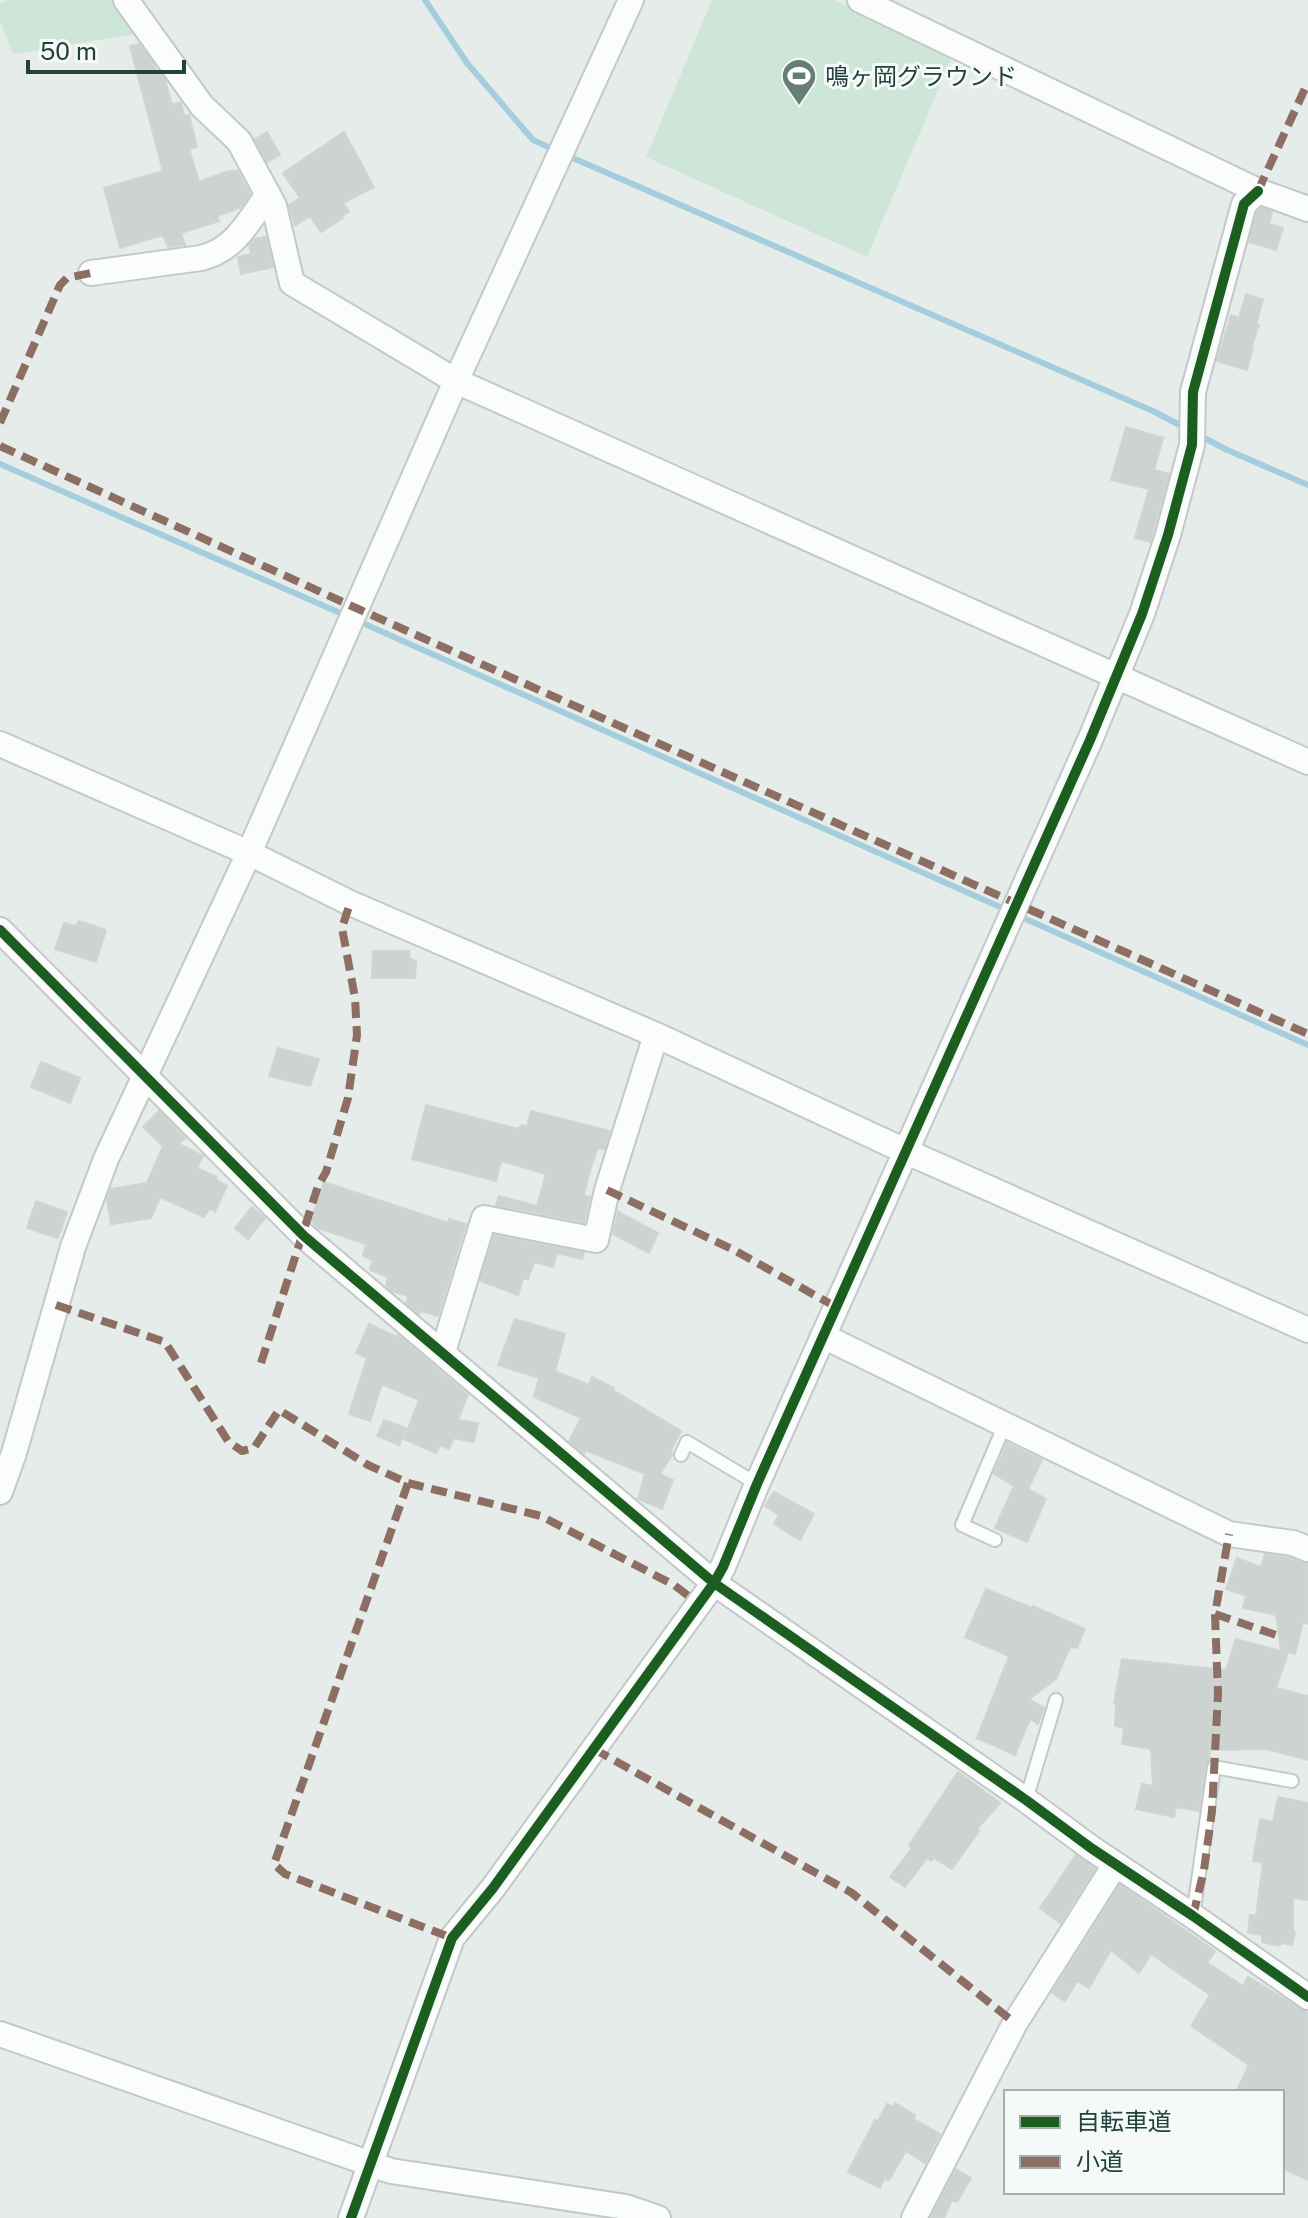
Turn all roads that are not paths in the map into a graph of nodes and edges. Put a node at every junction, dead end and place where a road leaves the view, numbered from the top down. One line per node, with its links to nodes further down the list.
1 (126, 0): 5 (street)
2 (631, 0): 8 (street)
3 (860, 0): 4 (street)
4 (1258, 191): 6 (street); 9 (street)
5 (268, 194): 7 (street); 8 (street)
6 (1308, 209)
7 (91, 273)
8 (456, 381): 9 (street); 12 (street)
9 (1116, 678): 11 (street); 16 (street)
10 (0, 744): 12 (street)
11 (1308, 762)
12 (249, 853): 14 (street); 15 (street)
13 (0, 930): 15 (street)
14 (656, 1035): 16 (street); 19 (street)
15 (146, 1076): 19 (street); 21 (street)
16 (905, 1151): 17 (street); 18 (street)
17 (1308, 1330)
18 (823, 1336): 20 (street); 23 (street)
19 (443, 1352): 27 (street)
20 (1005, 1424): 25 (lane); 26 (street)
21 (7, 1451): 24 (street)
22 (681, 1455): 23 (lane)
23 (757, 1484): 27 (street)
24 (0, 1492)
25 (995, 1540)
26 (1308, 1549)
27 (714, 1583): 30 (street); 35 (street)
28 (1056, 1700): 30 (lane)
29 (1292, 1781): 32 (lane)
30 (1026, 1800): 31 (street)
31 (1115, 1865): 32 (street); 38 (street)
32 (1193, 1916): 33 (street)
33 (1308, 1997)
34 (0, 2034): 35 (street)
35 (370, 2164): 36 (street); 37 (street)
36 (351, 2218)
37 (658, 2218)
38 (914, 2218)

